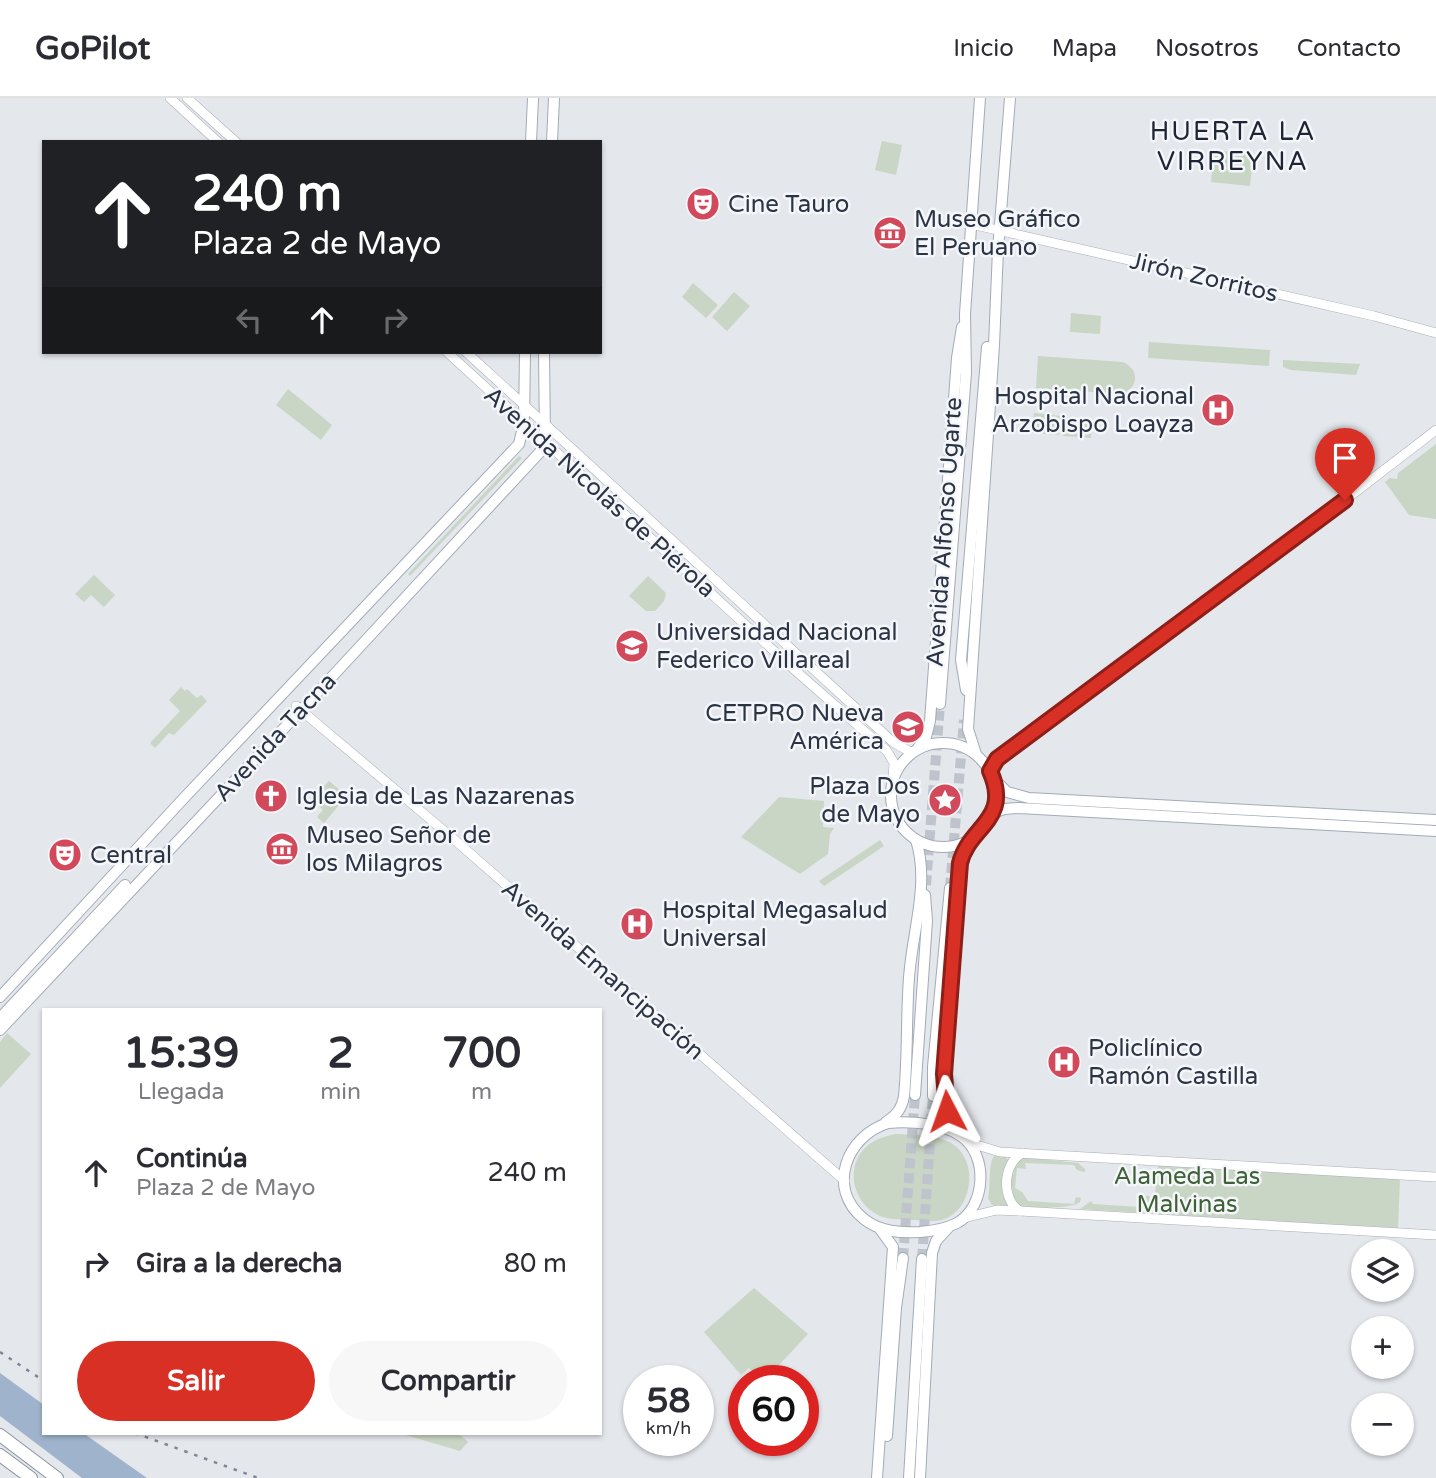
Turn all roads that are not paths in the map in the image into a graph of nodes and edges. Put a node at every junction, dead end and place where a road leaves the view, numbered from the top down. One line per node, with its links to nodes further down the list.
1 (170, 98): 8 (main road)
2 (187, 98): 9 (main road)
3 (533, 98): 10 (main road)
4 (547, 98): 11 (main road)
5 (554, 98): 12 (main road)
6 (980, 98): 13 (main road, Avenida Alfonso Ugarte)
7 (1010, 98): 14 (main road, Avenida Alfonso Ugarte)
8 (216, 140)
9 (234, 140)
10 (531, 140)
11 (546, 140)
12 (552, 140)
13 (971, 224): 14 (main road, Jirón Zorritos); 15 (main road, Avenida Alfonso Ugarte)
14 (999, 231): 16 (main road, Avenida Alfonso Ugarte); 17 (main road, Jirón Zorritos)
15 (965, 314): 28 (main road, Avenida Alfonso Ugarte); 31 (main road, Avenida Alfonso Ugarte)
16 (995, 317): 29 (main road, Avenida Alfonso Ugarte); 32 (main road, Avenida Alfonso Ugarte)
17 (1436, 333)
18 (449, 354): 25 (main road, Avenida Nicolás de Piérola)
19 (468, 354): 23 (main road, Avenida Nicolás de Piérola)
20 (525, 354): 23 (main road)
21 (538, 354): 24 (main road)
22 (544, 354): 24 (main road)
23 (524, 403): 24 (main road, Avenida Nicolás de Piérola); 25 (main road)
24 (541, 421): 27 (main road); 31 (main road, Avenida Nicolás de Piérola)
25 (524, 423): 27 (main road, Avenida Nicolás de Piérola); 42 (main road, Avenida Tacna)
26 (1436, 430): 33 (main road)
27 (542, 439): 30 (main road, Avenida Tacna); 34 (main road, Avenida Nicolás de Piérola)
28 (940, 704)
29 (965, 707)
30 (298, 708): 43 (main road, Avenida Tacna); 44 (main road, Avenida Tacna); 51 (main road, Avenida Emancipación)
31 (915, 751): 32 (main road); 34 (main road)
32 (976, 754): 33 (main road)
33 (992, 774): 35 (main road); 36 (main road)
34 (893, 779): 39 (main road)
35 (993, 813): 37 (main road); 38 (main road)
36 (1436, 820)
37 (1436, 831)
38 (972, 838): 39 (main road); 41 (main road)
39 (916, 840): 40 (main road)
40 (924, 880): 45 (main road); 47 (main road)
41 (954, 886): 46 (main road); 48 (main road)
42 (0, 998)
43 (0, 1018)
44 (0, 1030)
45 (915, 1095)
46 (933, 1096)
47 (880, 1125): 48 (main road); 51 (main road)
48 (966, 1140): 49 (main road); 53 (main road)
49 (1024, 1153): 50 (main road); 52 (main road)
50 (1436, 1177)
51 (845, 1181): 55 (main road)
52 (1020, 1211): 53 (main road); 56 (main road)
53 (964, 1218): 54 (main road)
54 (950, 1226): 55 (main road); 66 (main road)
55 (878, 1227): 63 (main road)
56 (1436, 1235)
57 (903, 1258): 64 (main road)
58 (922, 1259): 65 (main road)
59 (0, 1435): 62 (highway)
60 (0, 1455): 61 (highway)
61 (31, 1478)
62 (57, 1478)
63 (877, 1478)
64 (884, 1478)
65 (909, 1478)
66 (920, 1478)

